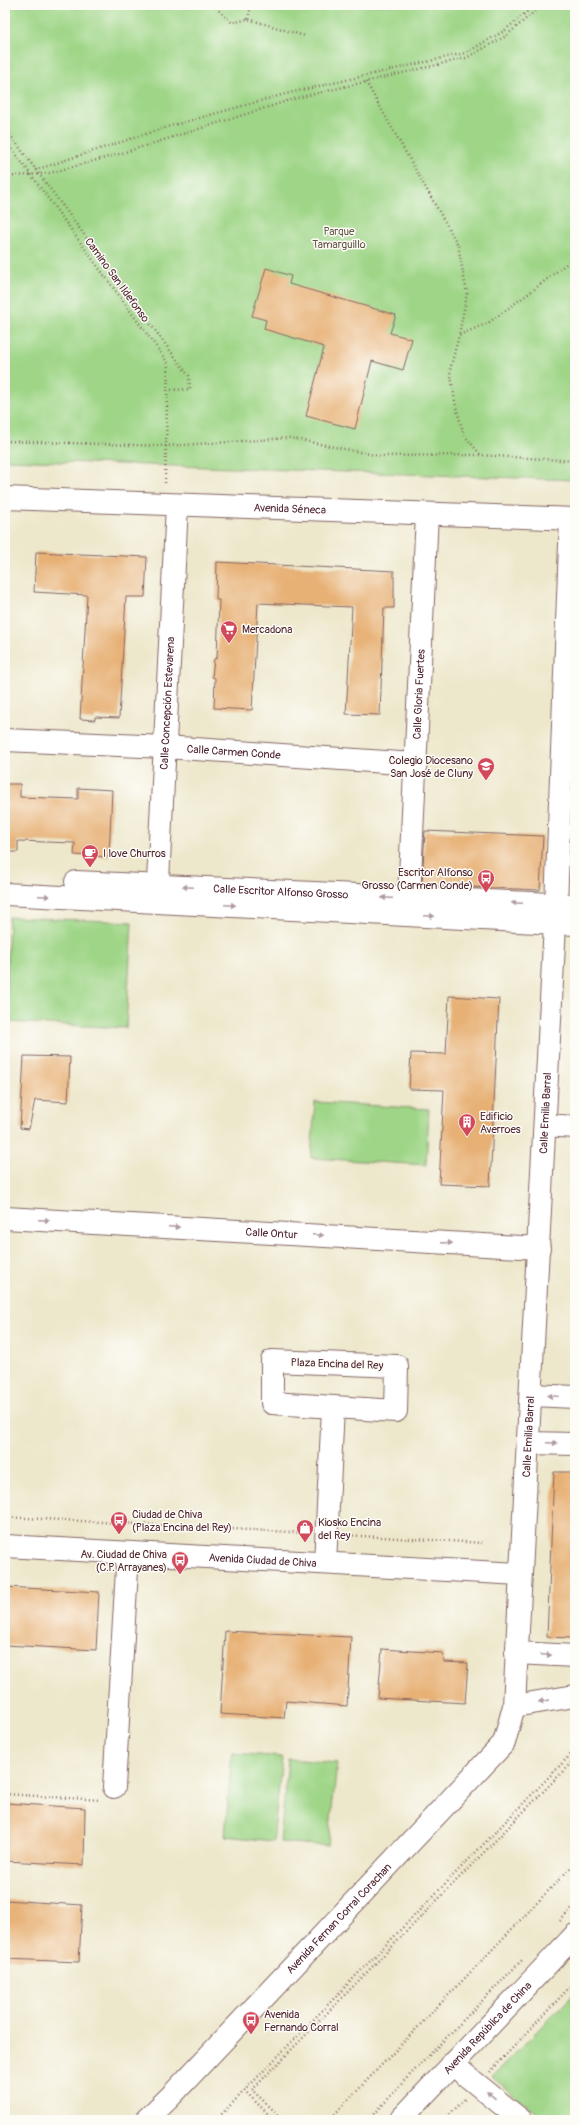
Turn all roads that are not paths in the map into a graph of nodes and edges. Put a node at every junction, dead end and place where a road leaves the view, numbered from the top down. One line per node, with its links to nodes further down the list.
1 (5, 498): 2 (street, Avenida Séneca)
2 (170, 505): 3 (street, Avenida Séneca); 6 (street, Calle Concepción Estevarena)
3 (427, 514): 4 (street, Avenida Séneca); 7 (street, Calle Gloria Fuertes)
4 (573, 519): 8 (street, Calle Emilia Barral)
5 (5, 740): 6 (street, Calle Carmen Conde)
6 (165, 747): 7 (street, Calle Carmen Conde); 11 (street, Calle Concepción Estevarena)
7 (415, 764): 12 (street, Calle Gloria Fuertes)
8 (568, 785): 13 (street, Calle Emilia Barral)
9 (5, 879): 11 (street, Calle Escritor Alfonso Grosso)
10 (5, 894): 11 (street, Calle Escritor Alfonso Grosso, one-way to 11)
11 (158, 894): 12 (street, Calle Escritor Alfonso Grosso, one-way to 11); 13 (street, Calle Escritor Alfonso Grosso, one-way to 13)
12 (409, 899): 13 (street, Calle Escritor Alfonso Grosso, one-way to 12)
13 (565, 914): 14 (street, Calle Emilia Barral)
14 (545, 1125): 15 (street); 17 (street, Calle Emilia Barral)
15 (575, 1127)
16 (5, 1218): 17 (street, Calle Ontur, one-way to 17)
17 (539, 1248): 18 (street, Calle Emilia Barral)
18 (531, 1395): 19 (street, one-way to 18); 21 (street, Calle Emilia Barral)
19 (575, 1396)
20 (333, 1409): 20 (street, Plaza Encina del Rey); 25 (street)
21 (529, 1443): 22 (street, one-way to 22); 26 (street, Calle Emilia Barral)
22 (575, 1444)
23 (5, 1546): 24 (street, Avenida Ciudad de Chiva)
24 (128, 1553): 25 (street, Avenida Ciudad de Chiva); 31 (street)
25 (325, 1563): 26 (street, Avenida Ciudad de Chiva)
26 (520, 1574): 27 (street, Calle Emilia Barral)
27 (516, 1653): 28 (street, one-way to 28); 30 (street, Calle Emilia Barral)
28 (575, 1656)
29 (575, 1696): 30 (street, one-way to 30)
30 (514, 1706): 34 (street, Avenida Fernan Corral Corachan)
31 (114, 1787)
32 (575, 1935): 33 (street, Avenida República de China)
33 (452, 2064): 37 (street, Avenida República de China); 38 (street, one-way to 33)
34 (169, 2098): 35 (street, Avenida Fernan Corral Corachan); 36 (street)
35 (146, 2120)
36 (160, 2120)
37 (400, 2120)
38 (521, 2120)

